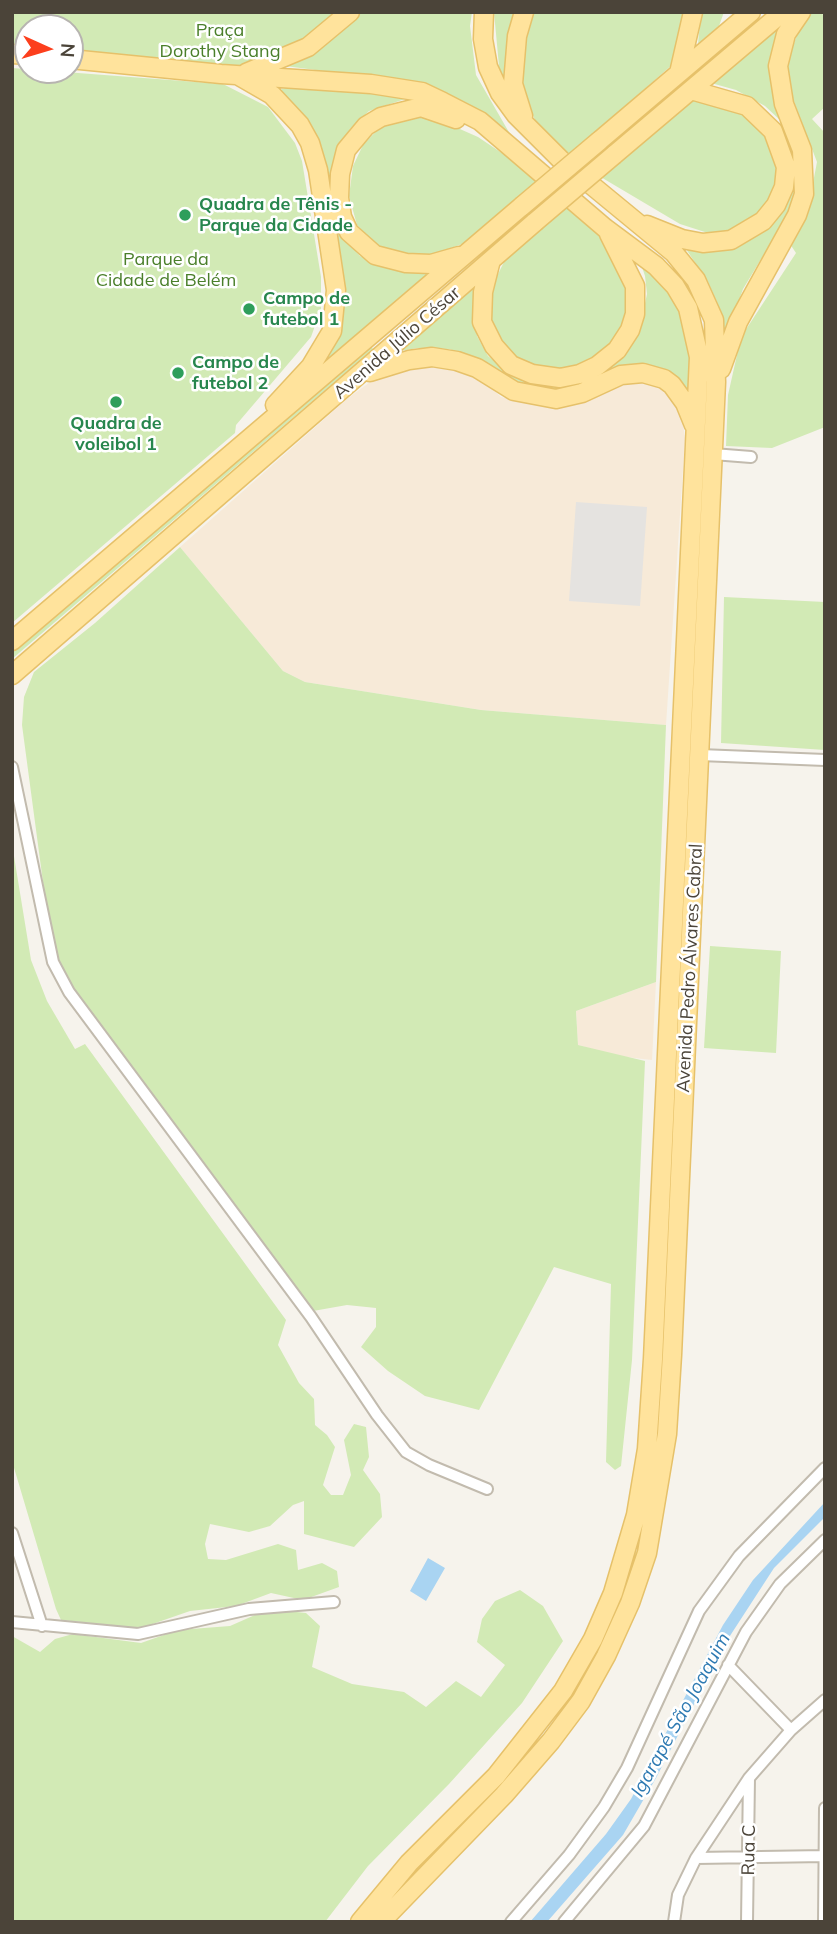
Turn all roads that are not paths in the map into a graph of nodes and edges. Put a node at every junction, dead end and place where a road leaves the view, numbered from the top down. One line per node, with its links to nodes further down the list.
1 (350, 12): 9 (main road)
2 (484, 12): 12 (main road, Avenida Pedro Álvares Cabral)
3 (524, 12): 12 (main road)
4 (693, 12): 10 (main road)
5 (751, 12): 10 (main road, Avenida Júlio César)
6 (783, 12): 11 (main road, Avenida Júlio César)
7 (801, 12): 19 (main road)
8 (84, 60): 9 (main road)
9 (239, 74): 13 (main road); 22 (main road)
10 (678, 75): 16 (main road, Avenida Júlio César, bridge)
11 (691, 90): 14 (main road); 17 (main road, Avenida Júlio César, bridge)
12 (526, 126): 14 (main road, Avenida Pedro Álvares Cabral)
13 (527, 159): 15 (main road, Avenida Pedro Álvares Cabral); 16 (main road)
14 (634, 219): 19 (main road, Avenida Pedro Álvares Cabral)
15 (605, 228): 17 (main road); 20 (main road, Avenida Pedro Álvares Cabral)
16 (466, 254): 22 (main road, Avenida Júlio César)
17 (491, 260): 18 (main road, Avenida Júlio César)
18 (360, 376): 20 (main road); 25 (main road, Avenida Júlio César)
19 (716, 382): 21 (main road, Avenida Pedro Álvares Cabral)
20 (696, 432): 44 (main road, Avenida Pedro Álvares Cabral)
21 (713, 454): 23 (street); 26 (main road, Avenida Pedro Álvares Cabral)
22 (229, 456): 24 (main road, Avenida Júlio César)
23 (751, 457)
24 (12, 641)
25 (12, 675)
26 (700, 755): 27 (street); 45 (main road, Avenida Pedro Álvares Cabral)
27 (825, 760)
28 (12, 767): 30 (street)
29 (825, 1468): 46 (street)
30 (487, 1489)
31 (12, 1534): 35 (street)
32 (825, 1540): 36 (street)
33 (334, 1602): 35 (street)
34 (12, 1622): 35 (street)
35 (42, 1626)
36 (728, 1665): 38 (street); 47 (street)
37 (825, 1700): 38 (street)
38 (791, 1730): 39 (street)
39 (749, 1778): 41 (street, Rua C); 43 (street)
40 (825, 1808): 42 (street)
41 (749, 1856): 42 (street); 43 (street); 49 (street, Rua C)
42 (824, 1856): 50 (street)
43 (696, 1858): 48 (street)
44 (360, 1922)
45 (381, 1922)
46 (511, 1922)
47 (564, 1922)
48 (674, 1922)
49 (747, 1922)
50 (824, 1922)

